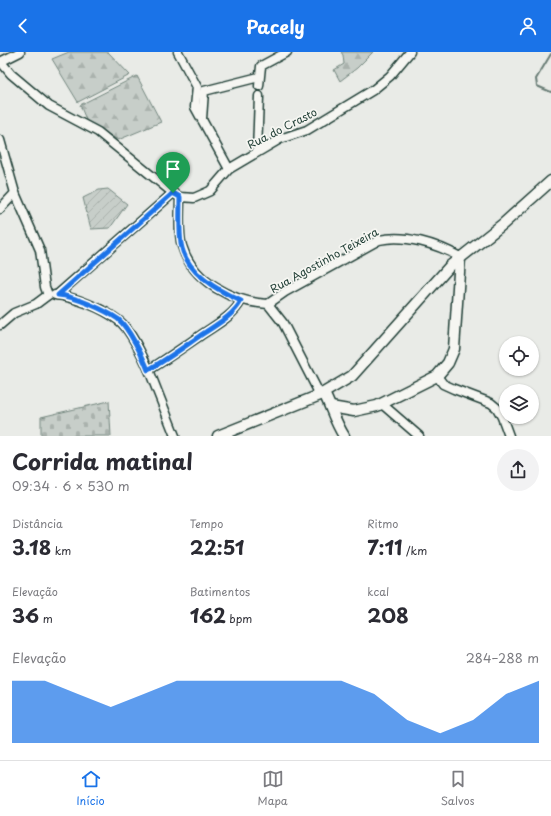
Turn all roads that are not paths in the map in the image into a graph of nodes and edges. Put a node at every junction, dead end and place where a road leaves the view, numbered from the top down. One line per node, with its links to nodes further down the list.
1 (20, 52): 5 (street)
2 (178, 52): 9 (street)
3 (287, 52): 6 (street)
4 (410, 52): 11 (street, Rua do Crasto)
5 (0, 62): 15 (street)
6 (259, 77): 7 (street); 9 (street)
7 (259, 86)
8 (259, 96): 11 (street)
9 (202, 121): 12 (street)
10 (0, 140): 14 (street)
11 (257, 152): 12 (street, Rua do Crasto)
12 (229, 169): 15 (street, Rua do Crasto)
13 (551, 181): 17 (street)
14 (15, 193): 16 (street); 18 (street)
15 (176, 195): 19 (street); 20 (street)
16 (0, 209)
17 (460, 257): 21 (street, Rua Agostinho Teixeira); 24 (street); 25 (street)
18 (48, 294): 19 (street); 22 (street)
19 (58, 295): 23 (street)
20 (241, 301): 21 (street); 23 (street)
21 (268, 304): 25 (street)
22 (0, 325)
23 (148, 370): 28 (street)
24 (437, 376): 26 (street); 32 (street)
25 (322, 394): 27 (street); 29 (street)
26 (382, 404): 27 (street); 31 (street)
27 (331, 407): 30 (street)
28 (175, 436)
29 (218, 436)
30 (344, 436)
31 (420, 436)
32 (509, 436)

